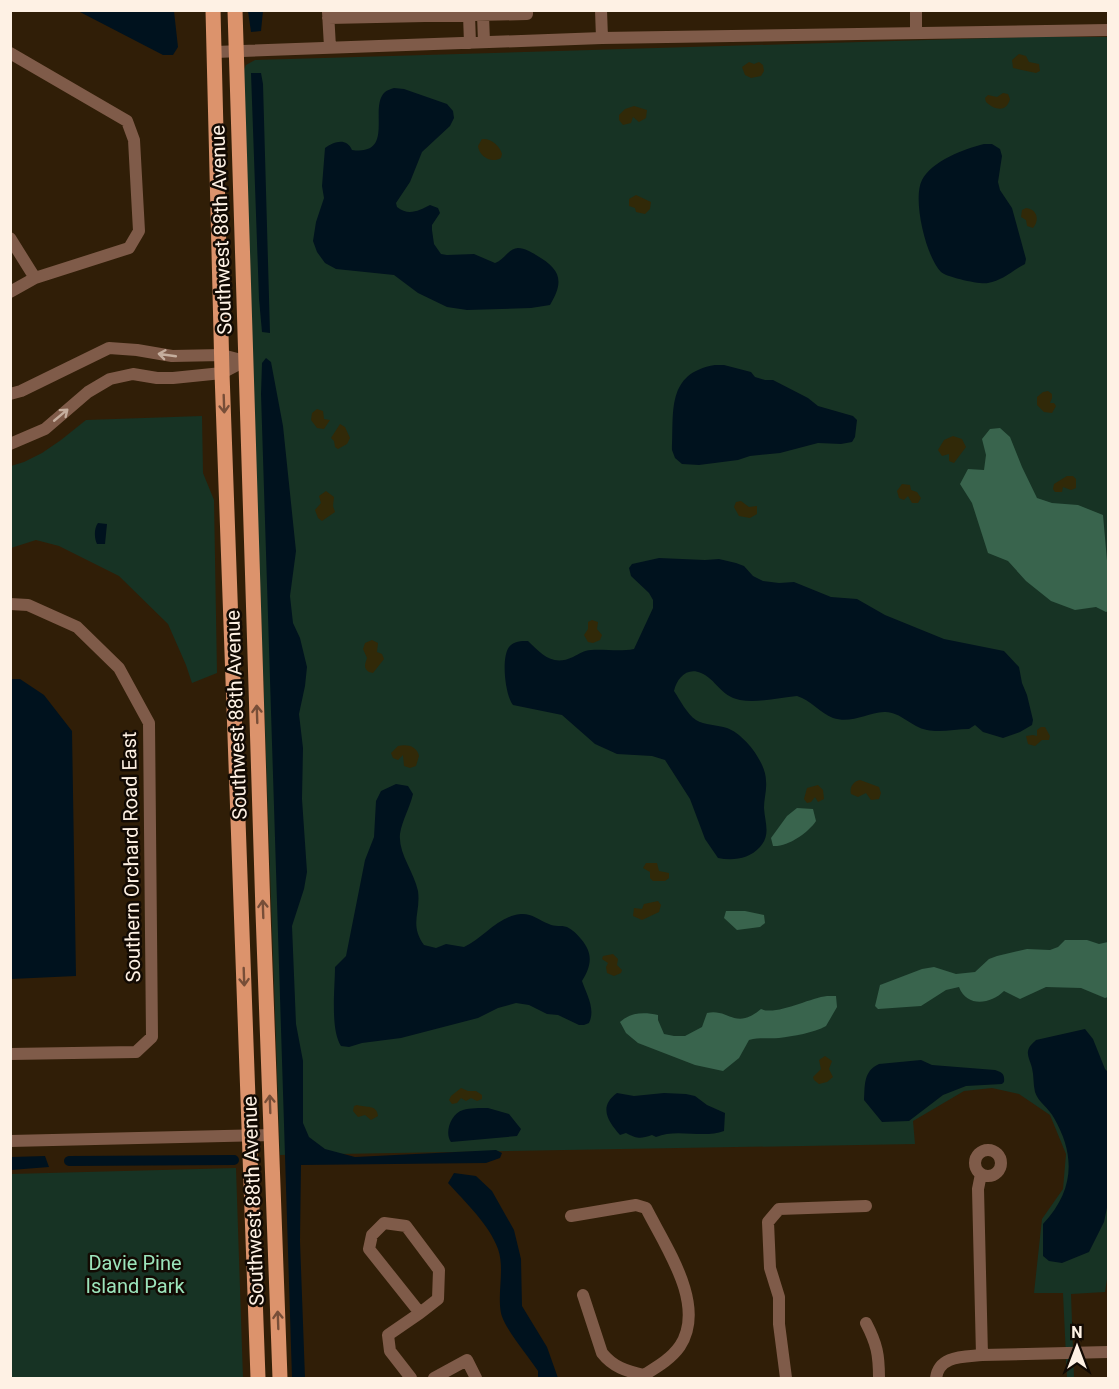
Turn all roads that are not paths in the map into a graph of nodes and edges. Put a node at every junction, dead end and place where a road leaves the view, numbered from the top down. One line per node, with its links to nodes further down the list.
1 (213, 10): 16 (main road, Southwest 88th Avenue)
2 (235, 10): 15 (main road, Southwest 88th Avenue)
3 (527, 10): 8 (street)
4 (601, 10): 11 (street)
5 (916, 10): 10 (street)
6 (328, 14): 7 (street); 14 (street)
7 (469, 15): 8 (street); 13 (street)
8 (483, 15): 12 (street)
9 (1108, 30): 10 (street)
10 (916, 32): 11 (street)
11 (602, 38): 12 (street)
12 (484, 42): 13 (street)
13 (470, 43): 14 (street)
14 (330, 47): 15 (street)
15 (237, 51): 16 (street); 22 (main road, Southwest 88th Avenue)
16 (214, 52): 21 (main road, Southwest 88th Avenue)
17 (10, 53): 19 (street)
18 (10, 238): 19 (street)
19 (35, 278): 20 (street)
20 (10, 292)
21 (222, 355): 22 (street); 23 (main road, Southwest 88th Avenue); 24 (street, one-way to 24)
22 (245, 361): 23 (street); 28 (main road, Southwest 88th Avenue, one-way to 22)
23 (222, 373): 25 (street, one-way to 23); 29 (main road, Southwest 88th Avenue, one-way to 29)
24 (10, 394)
25 (10, 444)
26 (10, 604): 27 (street, Southern Orchard Road East)
27 (10, 1054)
28 (272, 1135): 29 (street); 41 (main road, Southwest 88th Avenue, one-way to 28)
29 (250, 1136): 30 (street); 40 (main road, Southwest 88th Avenue)
30 (10, 1141)
31 (981, 1174): 38 (street)
32 (866, 1206): 45 (street)
33 (571, 1216): 39 (street)
34 (583, 1295): 39 (street)
35 (420, 1313): 35 (street); 42 (street)
36 (866, 1323): 46 (street)
37 (1108, 1352): 38 (street)
38 (982, 1355): 47 (street)
39 (644, 1377)
40 (258, 1378)
41 (280, 1378)
42 (411, 1378)
43 (434, 1378): 44 (street)
44 (476, 1378)
45 (786, 1378)
46 (879, 1378)
47 (936, 1378)

